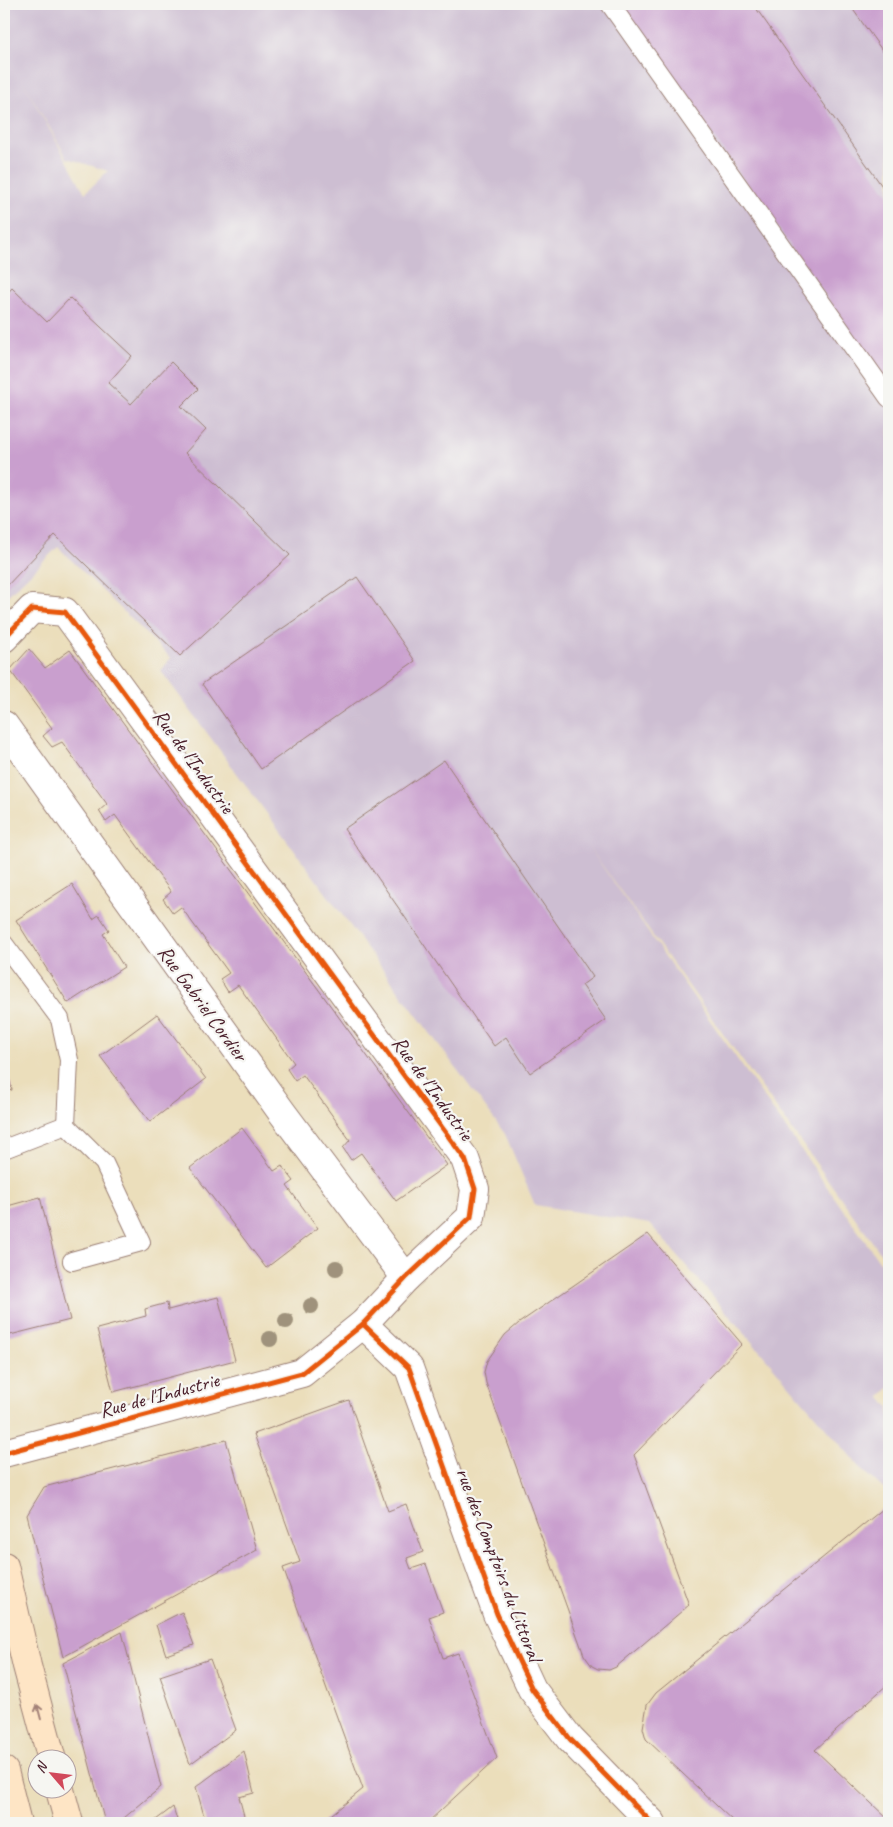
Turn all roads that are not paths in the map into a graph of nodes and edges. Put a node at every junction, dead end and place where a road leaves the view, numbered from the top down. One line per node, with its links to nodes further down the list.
1 (610, 4): 2 (lane)
2 (889, 398)
3 (4, 638): 9 (street, Rue de l'Industrie)
4 (4, 725): 9 (street, Rue Gabriel Cordier)
5 (4, 944): 6 (lane)
6 (66, 1125): 7 (lane); 8 (lane)
7 (4, 1149)
8 (72, 1261)
9 (406, 1278): 10 (street, Rue de l'Industrie)
10 (363, 1324): 11 (street, Rue de l'Industrie); 18 (street, rue des Comptoirs du Littoral)
11 (4, 1453)
12 (4, 1566): 13 (main road, one-way to 12)
13 (49, 1750)
14 (4, 1771): 16 (main road)
15 (63, 1800): 17 (main road)
16 (16, 1819)
17 (69, 1823)
18 (652, 1823)

